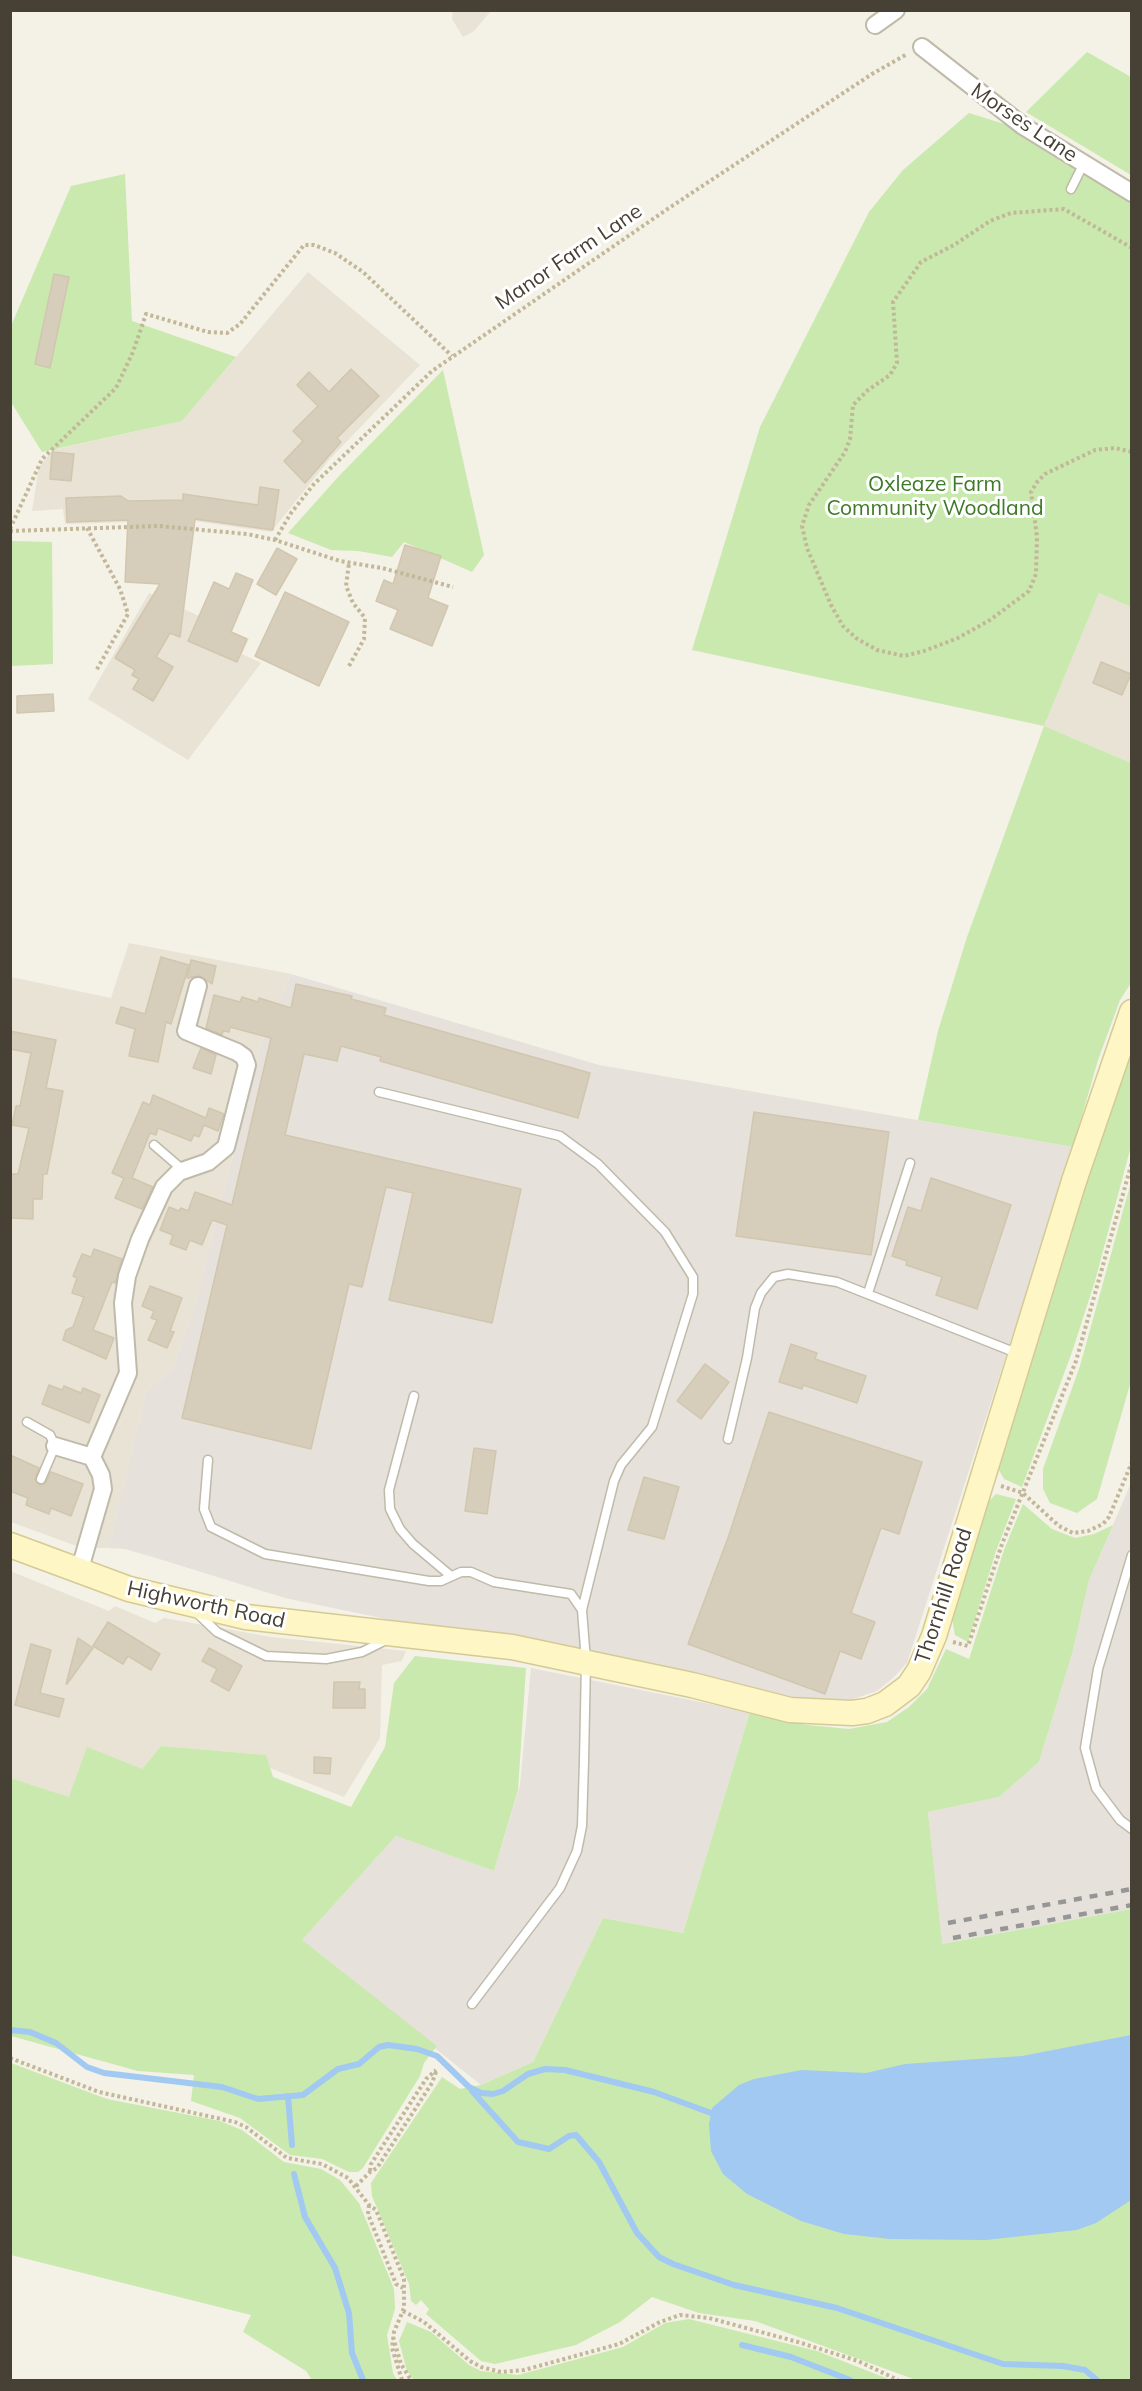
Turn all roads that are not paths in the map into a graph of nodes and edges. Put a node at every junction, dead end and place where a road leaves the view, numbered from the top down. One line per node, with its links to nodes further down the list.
1 (921, 47): 2 (street, Morses Lane)
2 (1084, 163): 3 (lane); 4 (street, Morses Lane)
3 (1071, 189)
4 (1131, 193)
5 (198, 986): 10 (street)
6 (1131, 1012): 12 (street, Thornhill Road)
7 (379, 1092): 25 (lane)
8 (154, 1145): 10 (lane)
9 (910, 1163): 11 (lane)
10 (183, 1170): 17 (street)
11 (868, 1293): 12 (lane); 15 (lane)
12 (1019, 1354): 27 (street, Thornhill Road)
13 (414, 1396): 23 (lane)
14 (27, 1422): 16 (lane)
15 (728, 1439)
16 (55, 1446): 17 (street); 19 (lane)
17 (92, 1457): 22 (street)
18 (208, 1460): 23 (lane)
19 (41, 1479)
20 (10, 1545): 22 (street, Highworth Road)
21 (1131, 1555): 28 (lane)
22 (79, 1572): 24 (street, Highworth Road)
23 (451, 1576): 25 (lane)
24 (190, 1605): 26 (street, Highworth Road); 26 (lane)
25 (582, 1610): 27 (lane)
26 (404, 1633): 27 (street, Thornhill Road)
27 (586, 1661): 29 (lane)
28 (1131, 1829)
29 (472, 2004)

